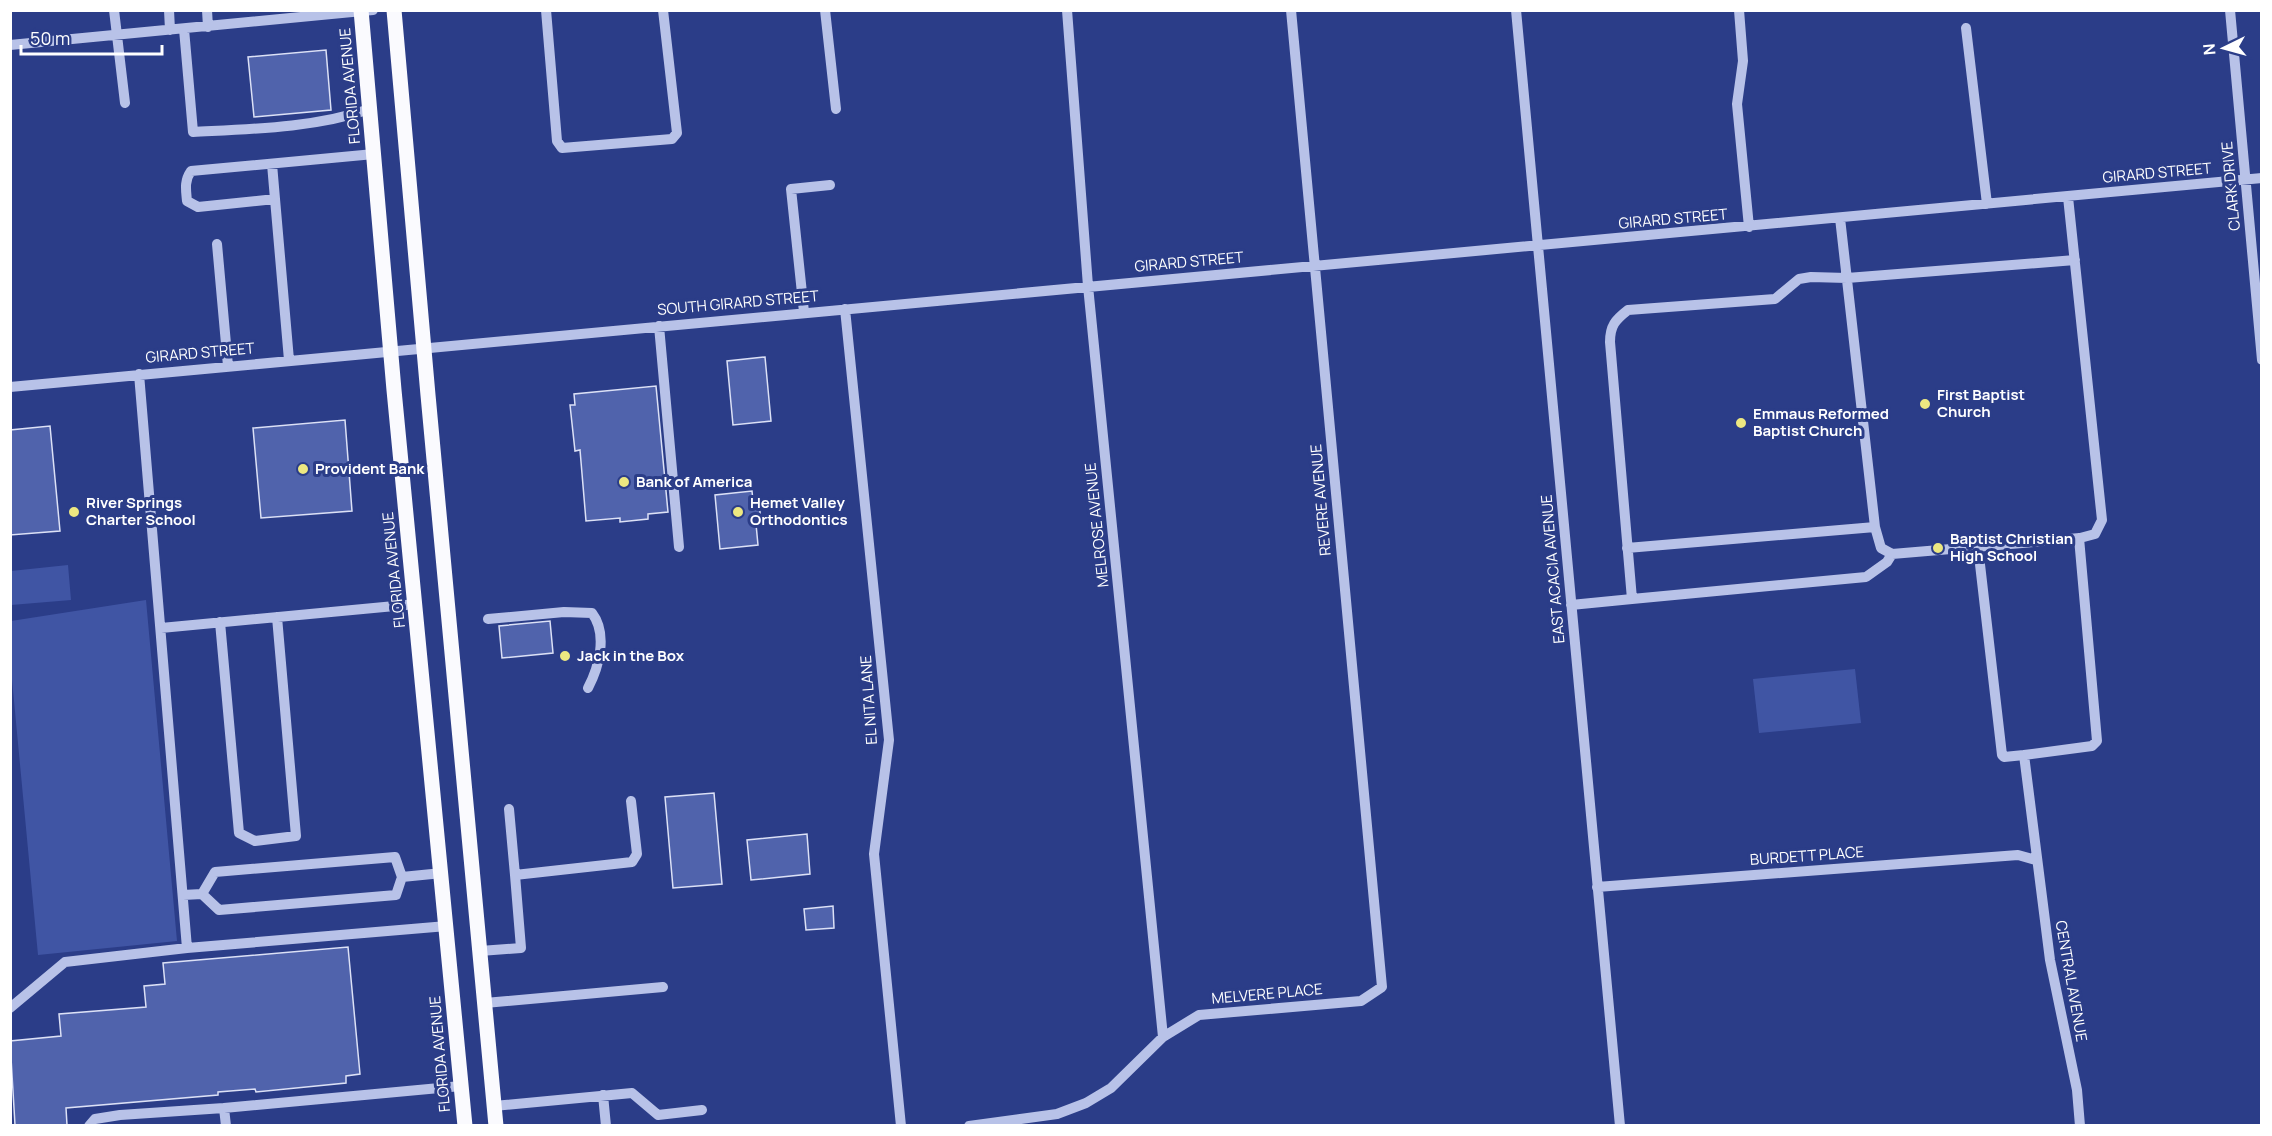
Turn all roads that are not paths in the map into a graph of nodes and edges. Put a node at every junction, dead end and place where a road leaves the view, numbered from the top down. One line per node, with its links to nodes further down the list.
1 (114, 10): 18 (street)
2 (169, 10): 17 (street)
3 (207, 10): 14 (street)
4 (394, 10): 42 (main road)
5 (546, 10): 6 (street)
6 (663, 10)
7 (825, 10): 22 (street)
8 (1067, 10): 38 (street, MELROSE AVENUE)
9 (1291, 10): 36 (street, REVERE AVENUE)
10 (1516, 10): 34 (street, EAST ACACIA AVENUE)
11 (1739, 10): 32 (street)
12 (2230, 10): 26 (street, CLARK DRIVE)
13 (365, 11): 14 (street); 21 (main road, FLORIDA AVENUE)
14 (208, 27): 16 (street)
15 (1966, 28): 30 (street)
16 (184, 29): 17 (street); 21 (street)
17 (170, 30): 18 (street)
18 (116, 35): 19 (street); 20 (street)
19 (10, 45)
20 (125, 103)
21 (370, 109): 23 (main road, FLORIDA AVENUE)
22 (836, 109)
23 (374, 154): 24 (street); 43 (main road, FLORIDA AVENUE)
24 (272, 164): 29 (street); 29 (street)
25 (2262, 178): 26 (street, GIRARD STREET)
26 (2246, 180): 28 (street, GIRARD STREET); 45 (street, CLARK DRIVE)
27 (830, 185): 40 (street)
28 (2068, 197): 30 (street, GIRARD STREET); 35 (street)
29 (275, 199): 44 (street)
30 (1988, 204): 31 (street, GIRARD STREET)
31 (1840, 218): 32 (street, GIRARD STREET); 37 (street)
32 (1749, 227): 34 (street, GIRARD STREET)
33 (217, 244): 46 (street)
34 (1538, 247): 36 (street, GIRARD STREET); 57 (street, EAST ACACIA AVENUE)
35 (2075, 260): 37 (street); 50 (street)
36 (1314, 267): 38 (street, GIRARD STREET); 77 (street, REVERE AVENUE)
37 (1847, 278): 49 (street); 53 (street)
38 (1088, 286): 39 (street, SOUTH GIRARD STREET); 80 (street, MELROSE AVENUE)
39 (845, 309): 40 (street, SOUTH GIRARD STREET); 91 (street, EL NITA LANE)
40 (804, 312): 41 (street, SOUTH GIRARD STREET)
41 (659, 326): 42 (street, SOUTH GIRARD STREET); 52 (street)
42 (423, 347): 43 (street, SOUTH GIRARD STREET); 75 (main road)
43 (392, 350): 44 (street, GIRARD STREET); 56 (main road, FLORIDA AVENUE)
44 (289, 360): 46 (street, GIRARD STREET)
45 (2262, 360)
46 (228, 366): 47 (street, GIRARD STREET)
47 (139, 374): 48 (street, GIRARD STREET); 61 (street)
48 (10, 387)
49 (1875, 527): 53 (street); 54 (street)
50 (2079, 538): 51 (street); 63 (street)
51 (1978, 547): 54 (street); 63 (street)
52 (679, 548)
53 (1627, 548): 55 (street)
54 (1892, 554): 55 (street)
55 (1632, 599): 57 (street)
56 (416, 604): 58 (street); 67 (main road, FLORIDA AVENUE)
57 (1572, 604): 70 (street, EAST ACACIA AVENUE)
58 (277, 617): 60 (street); 60 (street)
59 (488, 619): 62 (street)
60 (220, 622): 61 (street)
61 (161, 628): 72 (street)
62 (588, 688)
63 (2024, 755): 66 (street, CENTRAL AVENUE)
64 (631, 801): 68 (street)
65 (509, 809): 68 (street)
66 (2036, 860): 70 (street, BURDETT PLACE); 94 (street, CENTRAL AVENUE)
67 (442, 873): 69 (street); 73 (main road, FLORIDA AVENUE)
68 (515, 875): 75 (street)
69 (402, 877): 71 (street); 71 (street)
70 (1598, 887): 93 (street, EAST ACACIA AVENUE)
71 (202, 894): 72 (street)
72 (183, 895): 74 (street)
73 (447, 926): 74 (street); 81 (main road, FLORIDA AVENUE)
74 (188, 948): 79 (street)
75 (480, 951): 78 (main road)
76 (663, 987): 78 (street)
77 (1382, 987): 80 (street, MELVERE PLACE)
78 (485, 1003): 83 (main road)
79 (10, 1008)
80 (1163, 1037): 92 (street, MELVERE PLACE)
81 (461, 1086): 84 (street); 88 (main road, FLORIDA AVENUE)
82 (603, 1095): 83 (street); 85 (street); 90 (street)
83 (495, 1106): 89 (main road)
84 (224, 1108): 86 (street); 87 (street)
85 (702, 1110)
86 (92, 1122)
87 (226, 1125)
88 (465, 1125)
89 (496, 1125)
90 (606, 1125)
91 (901, 1125)
92 (969, 1125)
93 (1620, 1125)
94 (2080, 1125)

